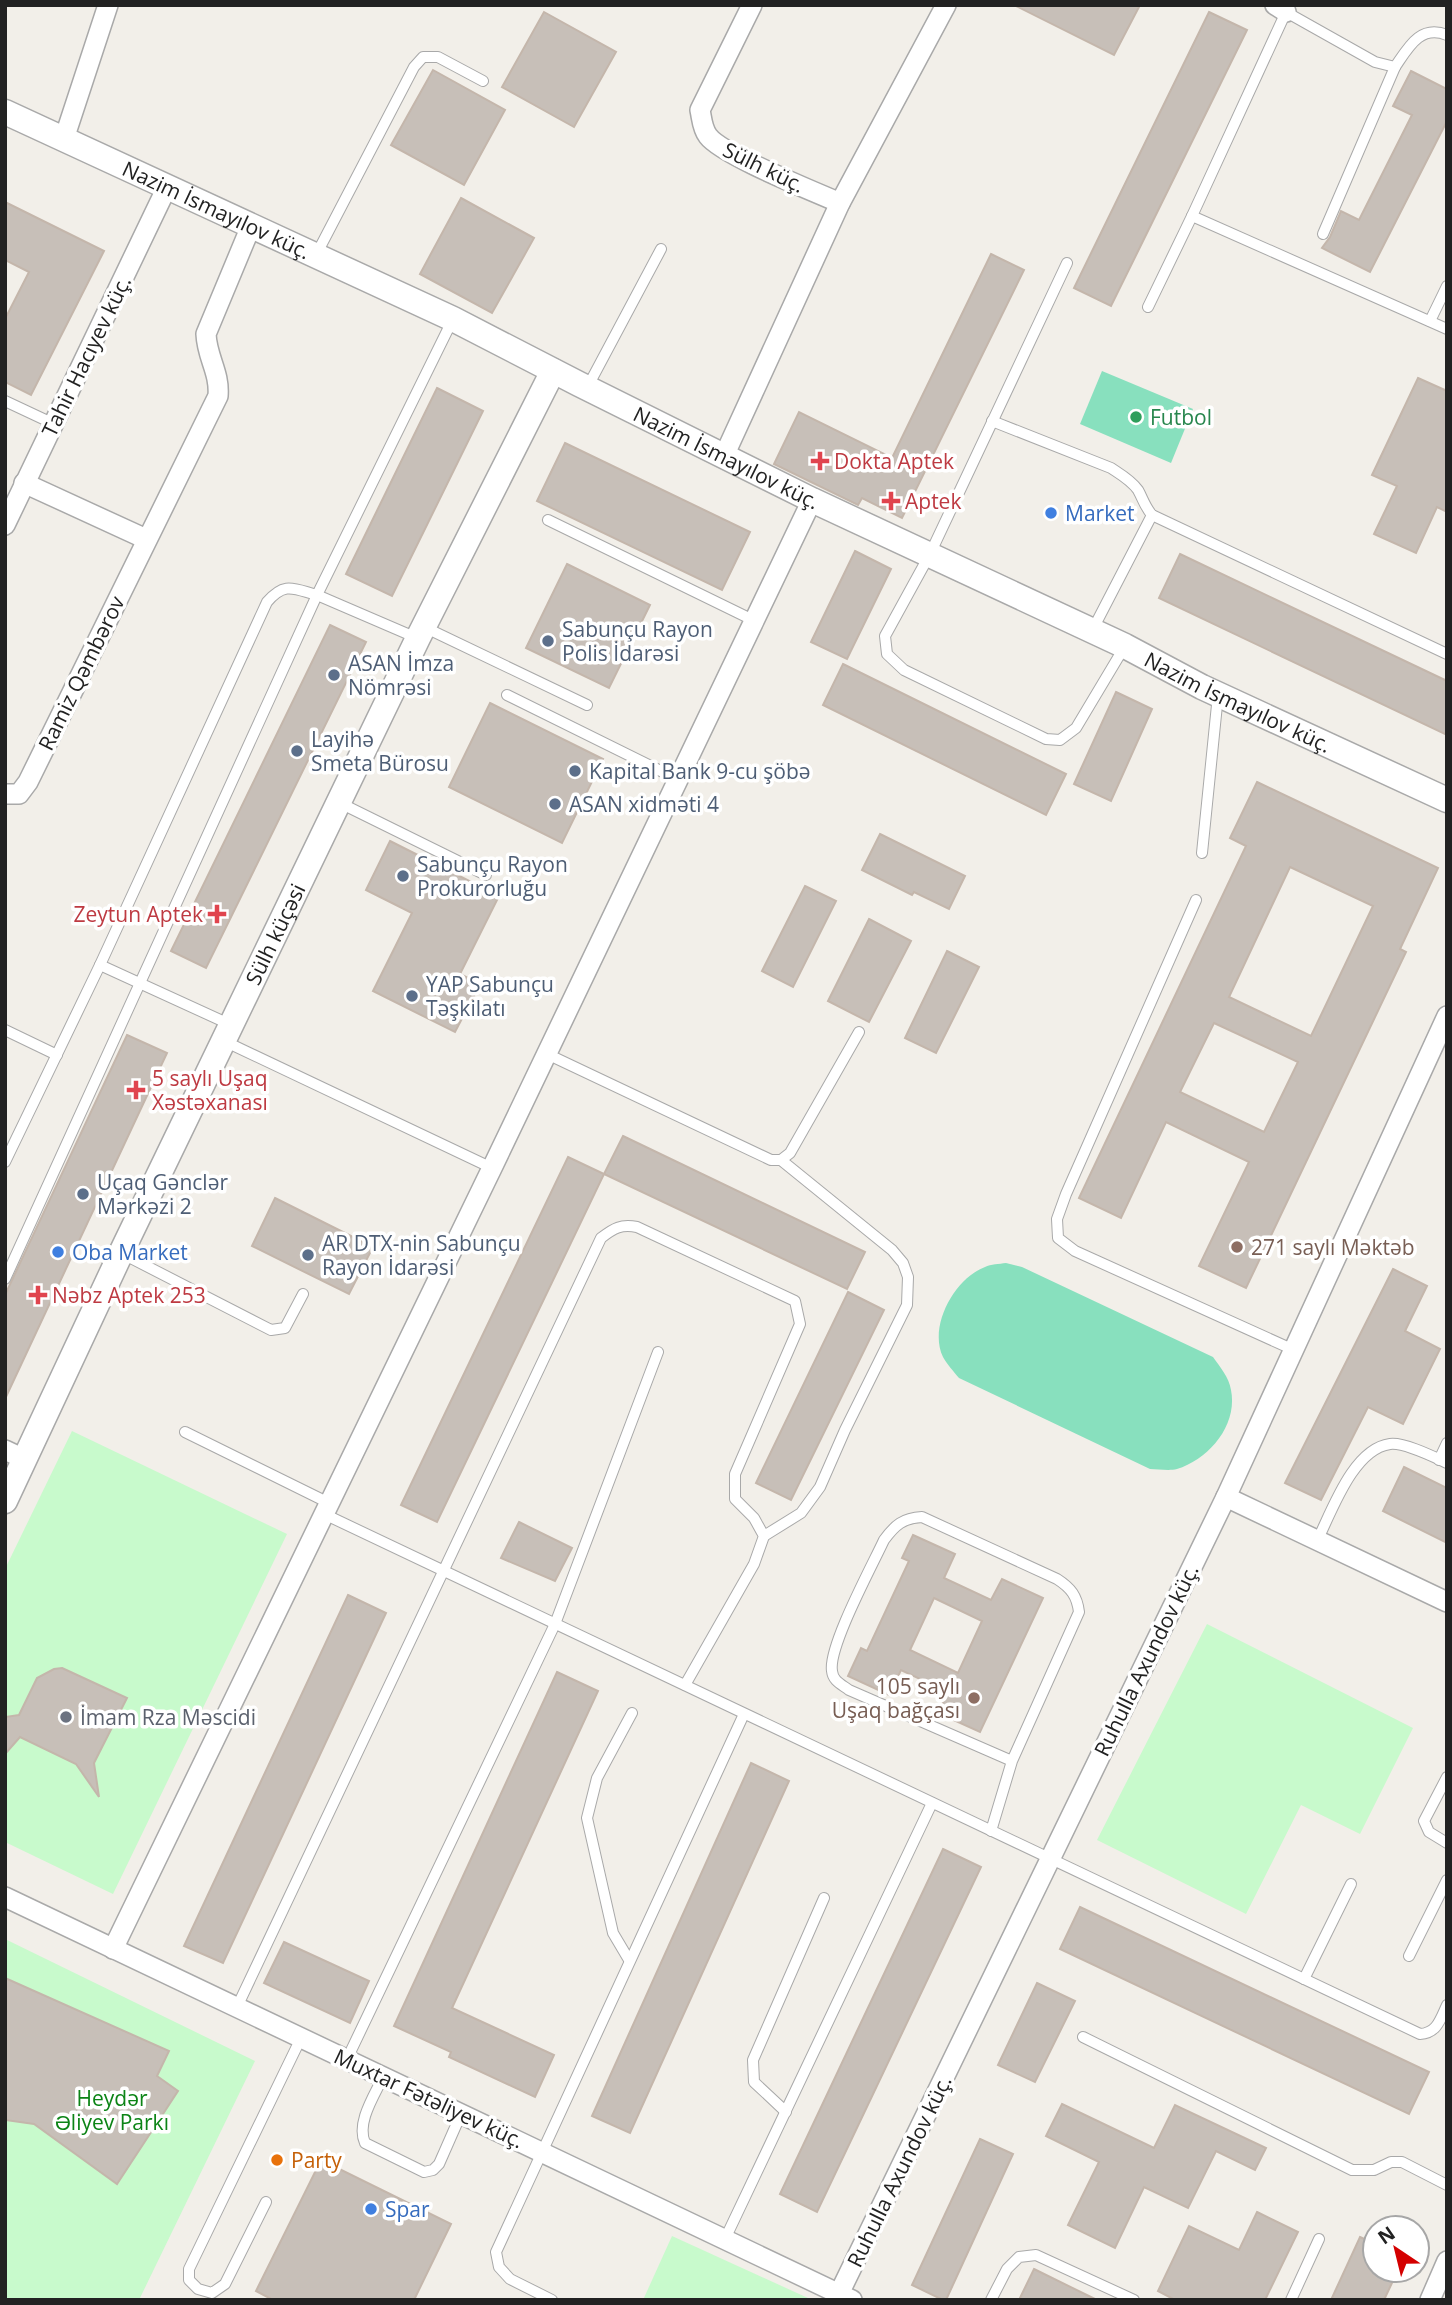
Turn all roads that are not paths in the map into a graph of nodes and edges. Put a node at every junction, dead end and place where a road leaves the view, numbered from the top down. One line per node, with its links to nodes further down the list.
1 (108, 5): 9 (street)
2 (752, 5): 11 (street, Sülh küç.)
3 (946, 5): 11 (street)
4 (1280, 9): 6 (lane); 12 (lane)
5 (1447, 35): 6 (lane)
6 (1395, 67): 14 (lane)
7 (483, 81): 16 (lane)
8 (5, 112): 9 (street, Nazim İsmayılov küç.)
9 (64, 139): 10 (street, Nazim İsmayılov küç.)
10 (167, 187): 13 (street, Nazim İsmayılov küç.); 27 (street, Tahir Hacıyev küç.)
11 (840, 203): 28 (street)
12 (1192, 216): 19 (lane); 21 (lane)
13 (251, 226): 16 (street, Nazim İsmayılov küç.); 34 (street, Ramiz Qəmbərov)
14 (1323, 234)
15 (661, 249): 24 (lane)
16 (316, 255): 20 (street, Nazim İsmayılov küç.)
17 (1067, 263): 26 (lane)
18 (1447, 286): 21 (lane)
19 (1148, 307)
20 (453, 319): 23 (street, Nazim İsmayılov küç.); 36 (lane)
21 (1430, 321): 22 (lane)
22 (1447, 329)
23 (552, 371): 24 (street, Nazim İsmayılov küç.); 39 (street, Sülh küçəsi)
24 (587, 388): 28 (street, Nazim İsmayılov küç.)
25 (5, 401): 27 (lane)
26 (992, 421): 31 (lane); 35 (lane)
27 (54, 424): 29 (street, Tahir Hacıyev küç.)
28 (724, 456): 30 (street, Nazim İsmayılov küç.)
29 (24, 483): 33 (street, Tahir Hacıyev küç.); 34 (street)
30 (812, 500): 35 (street, Nazim İsmayılov küç.); 37 (street)
31 (1152, 515): 38 (lane); 41 (lane)
32 (548, 520): 37 (lane)
33 (5, 525)
34 (146, 539): 46 (street, Ramiz Qəmbərov)
35 (930, 554): 38 (street, Nazim İsmayılov küç.); 40 (lane)
36 (317, 595): 39 (lane); 52 (lane); 53 (lane)
37 (755, 621): 45 (street)
38 (1093, 631): 40 (street, Nazim İsmayılov küç.)
39 (421, 632): 44 (lane); 48 (street, Sülh küçəsi)
40 (1125, 646): 43 (street, Nazim İsmayılov küç.)
41 (1446, 652)
42 (507, 695): 45 (lane)
43 (1218, 695): 47 (street, Nazim İsmayılov küç.); 49 (lane)
44 (587, 705)
45 (679, 780): 58 (street)
46 (5, 794)
47 (1447, 800)
48 (340, 803): 50 (lane); 57 (street, Sülh küçəsi)
49 (1202, 853)
50 (486, 875)
51 (1196, 900): 66 (lane)
52 (100, 965): 53 (lane); 59 (lane)
53 (141, 984): 57 (lane); 64 (lane)
54 (1447, 1016): 66 (street, Ruhulla Axundov küç.)
55 (5, 1030): 59 (lane)
56 (859, 1032): 60 (lane)
57 (228, 1033): 62 (lane); 63 (street, Sülh küçəsi)
58 (547, 1054): 60 (lane); 62 (street)
59 (57, 1055): 61 (lane)
60 (781, 1160): 75 (lane)
61 (5, 1162)
62 (492, 1168): 74 (street)
63 (121, 1253): 65 (lane); 70 (street, Sülh küçəsi)
64 (5, 1279)
65 (303, 1294)
66 (1294, 1350): 72 (street, Ruhulla Axundov küç.)
67 (658, 1352): 79 (lane)
68 (185, 1432): 74 (lane)
69 (1447, 1443): 71 (lane)
70 (15, 1454): 73 (street, Sülh küçəsi)
71 (1443, 1462): 76 (lane)
72 (1226, 1497): 76 (street); 88 (street, Ruhulla Axundov küç.)
73 (5, 1501)
74 (327, 1509): 77 (lane); 93 (street)
75 (764, 1536): 77 (lane); 80 (lane)
76 (1317, 1541): 78 (street)
77 (443, 1571): 79 (lane); 98 (lane)
78 (1447, 1602)
79 (555, 1624): 80 (lane); 101 (lane)
80 (685, 1685): 82 (lane)
81 (632, 1713): 95 (lane)
82 (744, 1714): 85 (lane); 95 (lane)
83 (1012, 1761): 83 (lane); 86 (lane)
84 (1447, 1777): 87 (lane)
85 (932, 1803): 86 (lane); 103 (lane)
86 (991, 1831): 88 (lane)
87 (1447, 1843)
88 (1050, 1859): 96 (lane); 111 (street, Ruhulla Axundov küç.)
89 (1447, 1880): 94 (lane)
90 (1351, 1884): 96 (lane)
91 (5, 1897): 93 (street, Muxtar Fətəliyev küç.)
92 (824, 1898): 103 (lane)
93 (114, 1948): 98 (street, Muxtar Fətəliyev küç.)
94 (1409, 1956)
95 (629, 1960): 105 (lane)
96 (1304, 1979): 97 (lane)
97 (1447, 2005)
98 (237, 2007): 100 (street, Muxtar Fətəliyev küç.)
99 (1083, 2037): 106 (lane)
100 (301, 2038): 101 (street, Muxtar Fətəliyev küç.); 107 (lane)
101 (347, 2059): 102 (street, Muxtar Fətəliyev küç.)
102 (383, 2077): 104 (street, Muxtar Fətəliyev küç.); 104 (lane)
103 (786, 2112): 108 (lane)
104 (461, 2114): 105 (street, Muxtar Fətəliyev küç.)
105 (541, 2152): 108 (street, Muxtar Fətəliyev küç.); 112 (lane)
106 (1447, 2185)
107 (265, 2202)
108 (725, 2239): 111 (street, Muxtar Fətəliyev küç.)
109 (1319, 2239): 115 (lane)
110 (1447, 2260): 116 (street)
111 (843, 2298)
112 (552, 2300)
113 (991, 2300): 114 (lane)
114 (1134, 2300)
115 (1291, 2300)
116 (1430, 2300)

